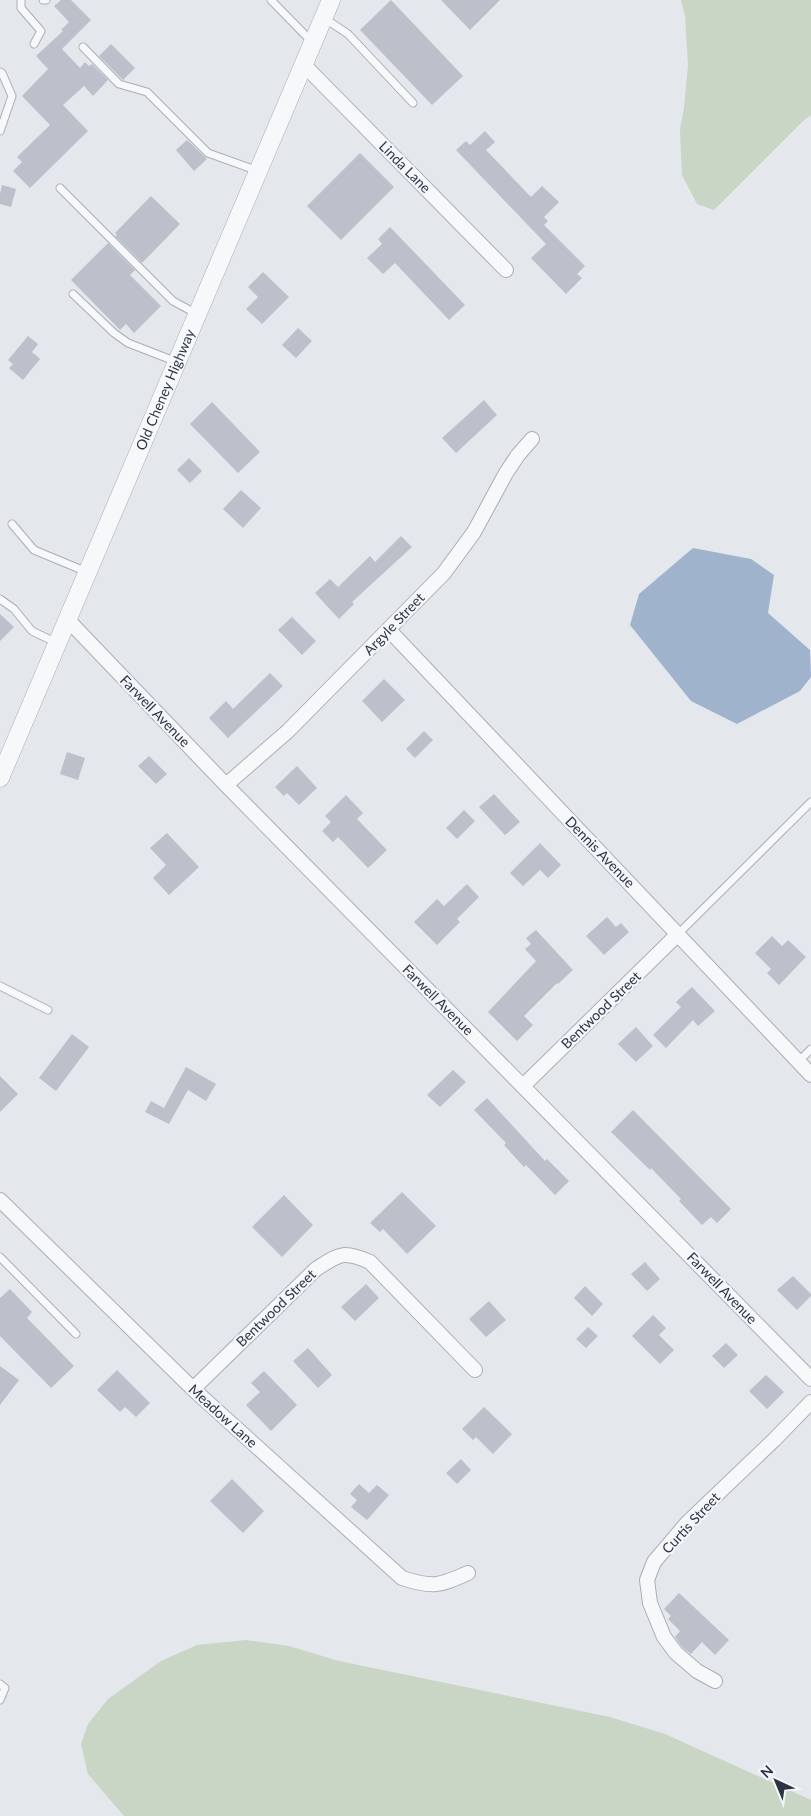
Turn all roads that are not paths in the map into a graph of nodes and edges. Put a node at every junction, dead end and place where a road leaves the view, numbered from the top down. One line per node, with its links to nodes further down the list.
1 (21, 0): 6 (lane)
2 (271, 0): 5 (lane)
3 (331, 0): 4 (street, Old Cheney Highway)
4 (323, 18): 5 (street, Old Cheney Highway); 10 (lane)
5 (313, 42): 8 (street, Old Cheney Highway)
6 (34, 44)
7 (84, 47): 12 (lane)
8 (303, 64): 12 (street, Old Cheney Highway); 14 (street, Linda Lane)
9 (0, 72): 11 (lane)
10 (412, 103)
11 (0, 131)
12 (258, 171): 16 (street, Old Cheney Highway)
13 (60, 188): 16 (lane)
14 (506, 270)
15 (73, 294): 17 (lane)
16 (197, 314): 17 (street, Old Cheney Highway)
17 (177, 362): 20 (street, Old Cheney Highway)
18 (532, 439): 23 (street, Argyle Street)
19 (12, 524): 20 (lane)
20 (88, 572): 22 (street, Old Cheney Highway)
21 (0, 599): 24 (lane)
22 (68, 619): 24 (street, Old Cheney Highway); 26 (street, Farwell Avenue)
23 (388, 630): 26 (street, Argyle Street); 28 (street, Dennis Avenue)
24 (57, 643): 25 (street, Old Cheney Highway)
25 (0, 778)
26 (226, 785): 34 (street, Farwell Avenue)
27 (811, 802): 28 (lane)
28 (678, 934): 32 (street, Dennis Avenue); 34 (street, Bentwood Street)
29 (0, 986): 30 (lane)
30 (48, 1010)
31 (811, 1049): 32 (lane)
32 (798, 1062): 33 (street, Dennis Avenue)
33 (811, 1075)
34 (523, 1086): 39 (street, Farwell Avenue)
35 (0, 1200): 40 (street, Meadow Lane)
36 (0, 1257): 37 (lane)
37 (76, 1334)
38 (475, 1370): 40 (street, Bentwood Street)
39 (811, 1379)
40 (193, 1389): 42 (street, Meadow Lane)
41 (811, 1402): 43 (street, Curtis Street)
42 (468, 1573)
43 (715, 1681)
44 (0, 1684): 45 (lane)
45 (0, 1700)

